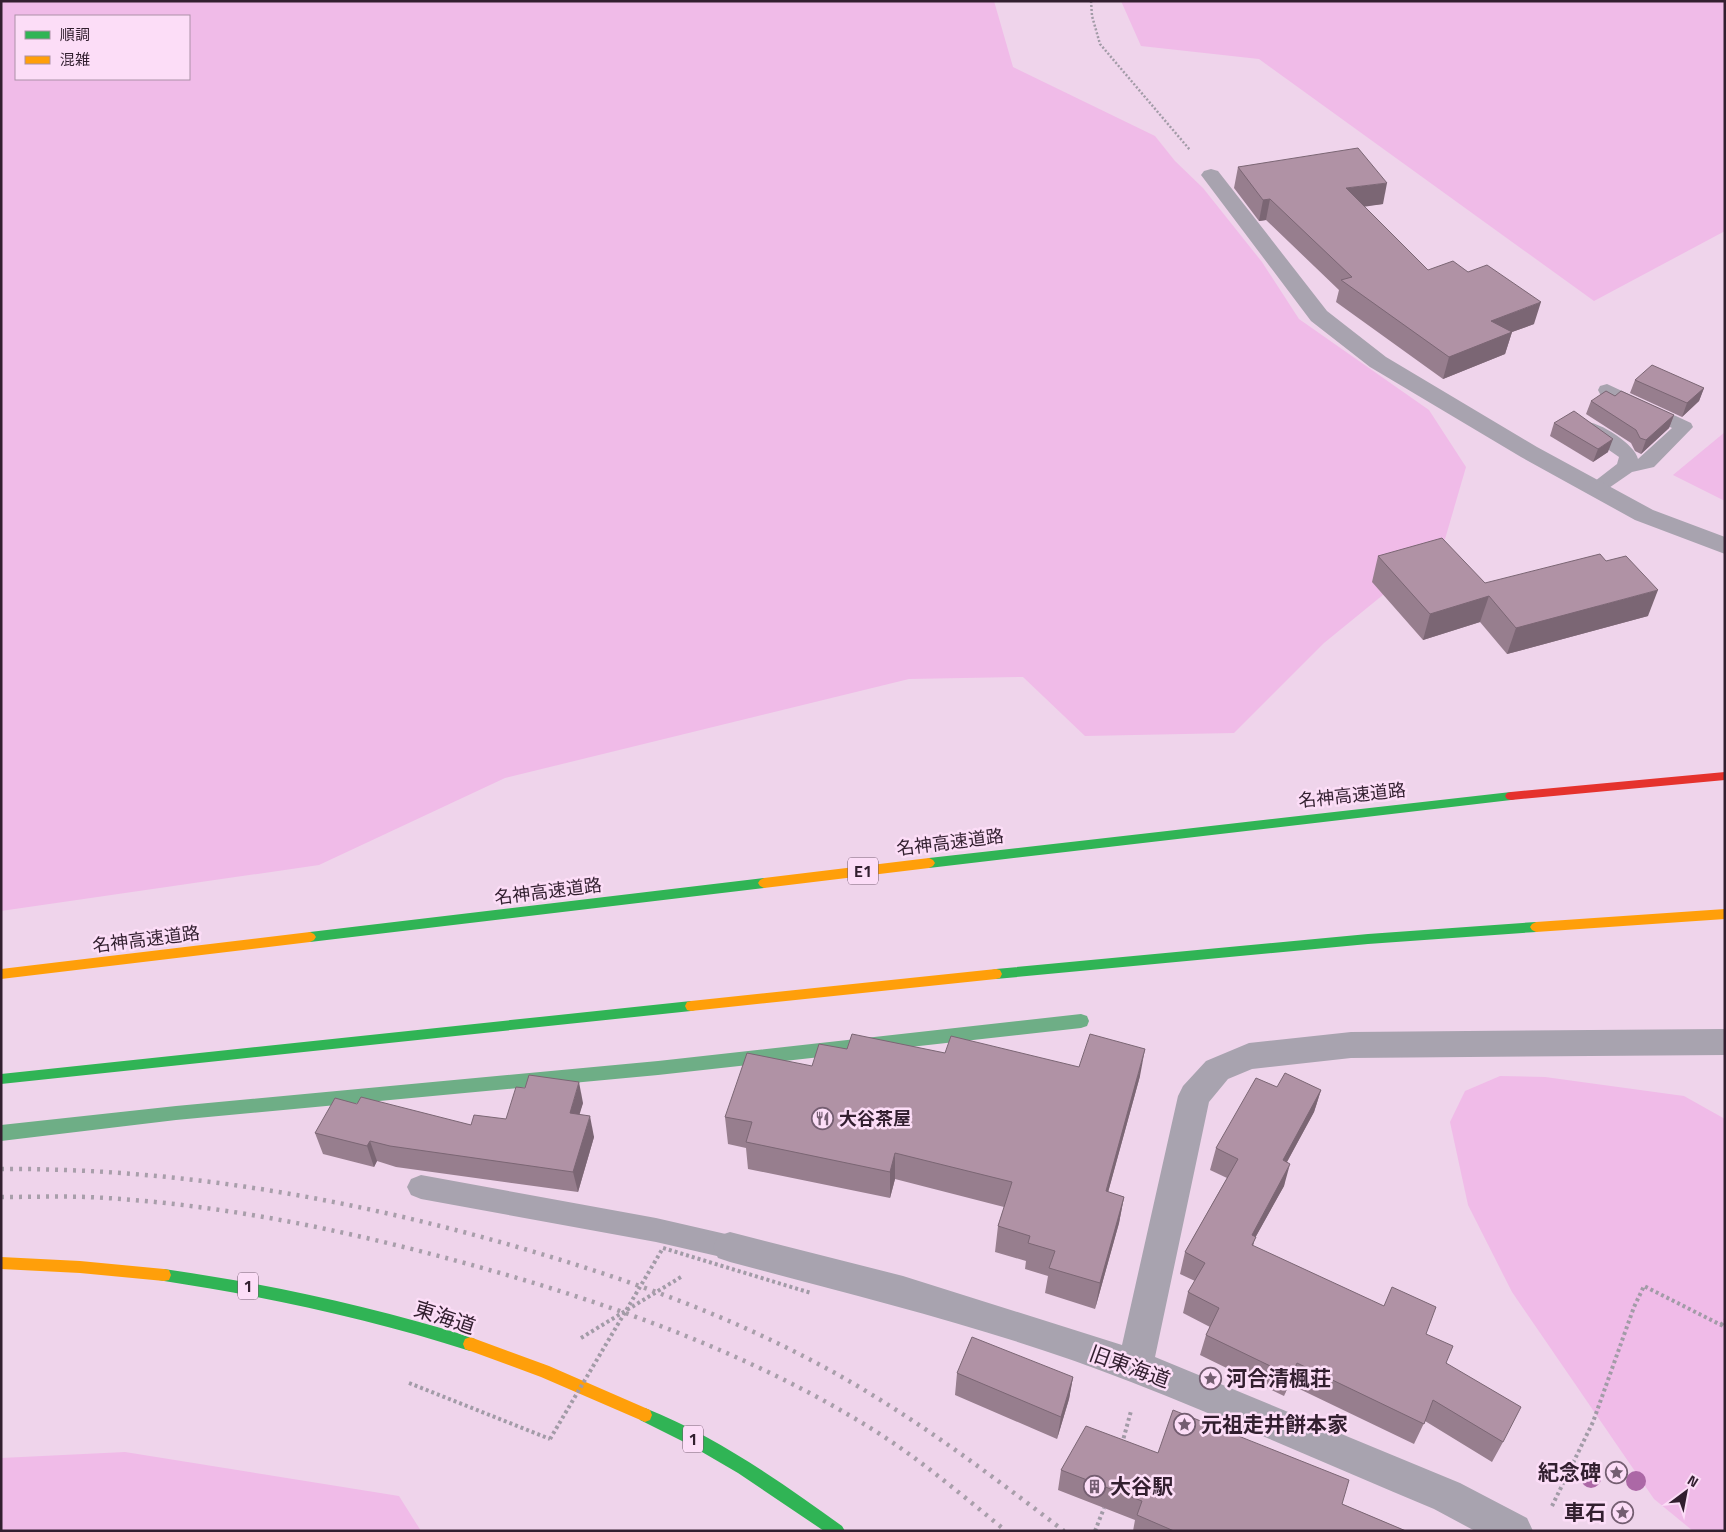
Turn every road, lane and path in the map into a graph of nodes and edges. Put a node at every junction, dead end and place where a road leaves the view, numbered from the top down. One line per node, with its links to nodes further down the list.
1 (1091, 1): 2 (path)
2 (1211, 175): 6 (street)
3 (1607, 390): 5 (lane)
4 (1576, 418): 5 (lane)
5 (1626, 467): 6 (lane)
6 (1596, 488): 7 (street)
7 (1725, 546)
8 (1725, 776): 10 (highway, 名神高速道路 / E1)
9 (1725, 914): 12 (highway)
10 (1, 974)
11 (1725, 1042): 20 (street)
12 (1, 1079)
13 (421, 1187): 14 (lane)
14 (730, 1247): 16 (path); 20 (street, 旧東海道)
15 (1, 1263): 21 (highway, 東海道 / 1)
16 (698, 1266)
17 (690, 1272): 21 (path)
18 (811, 1292): 22 (path, bridge)
19 (1724, 1324): 25 (path)
20 (1135, 1366): 23 (path); 28 (street, 旧東海道)
21 (537, 1368): 27 (highway, 東海道 / 1)
22 (409, 1382)
23 (1120, 1452)
24 (1104, 1508): 26 (path)
25 (1548, 1514)
26 (1098, 1530)
27 (837, 1531)
28 (1514, 1531)

